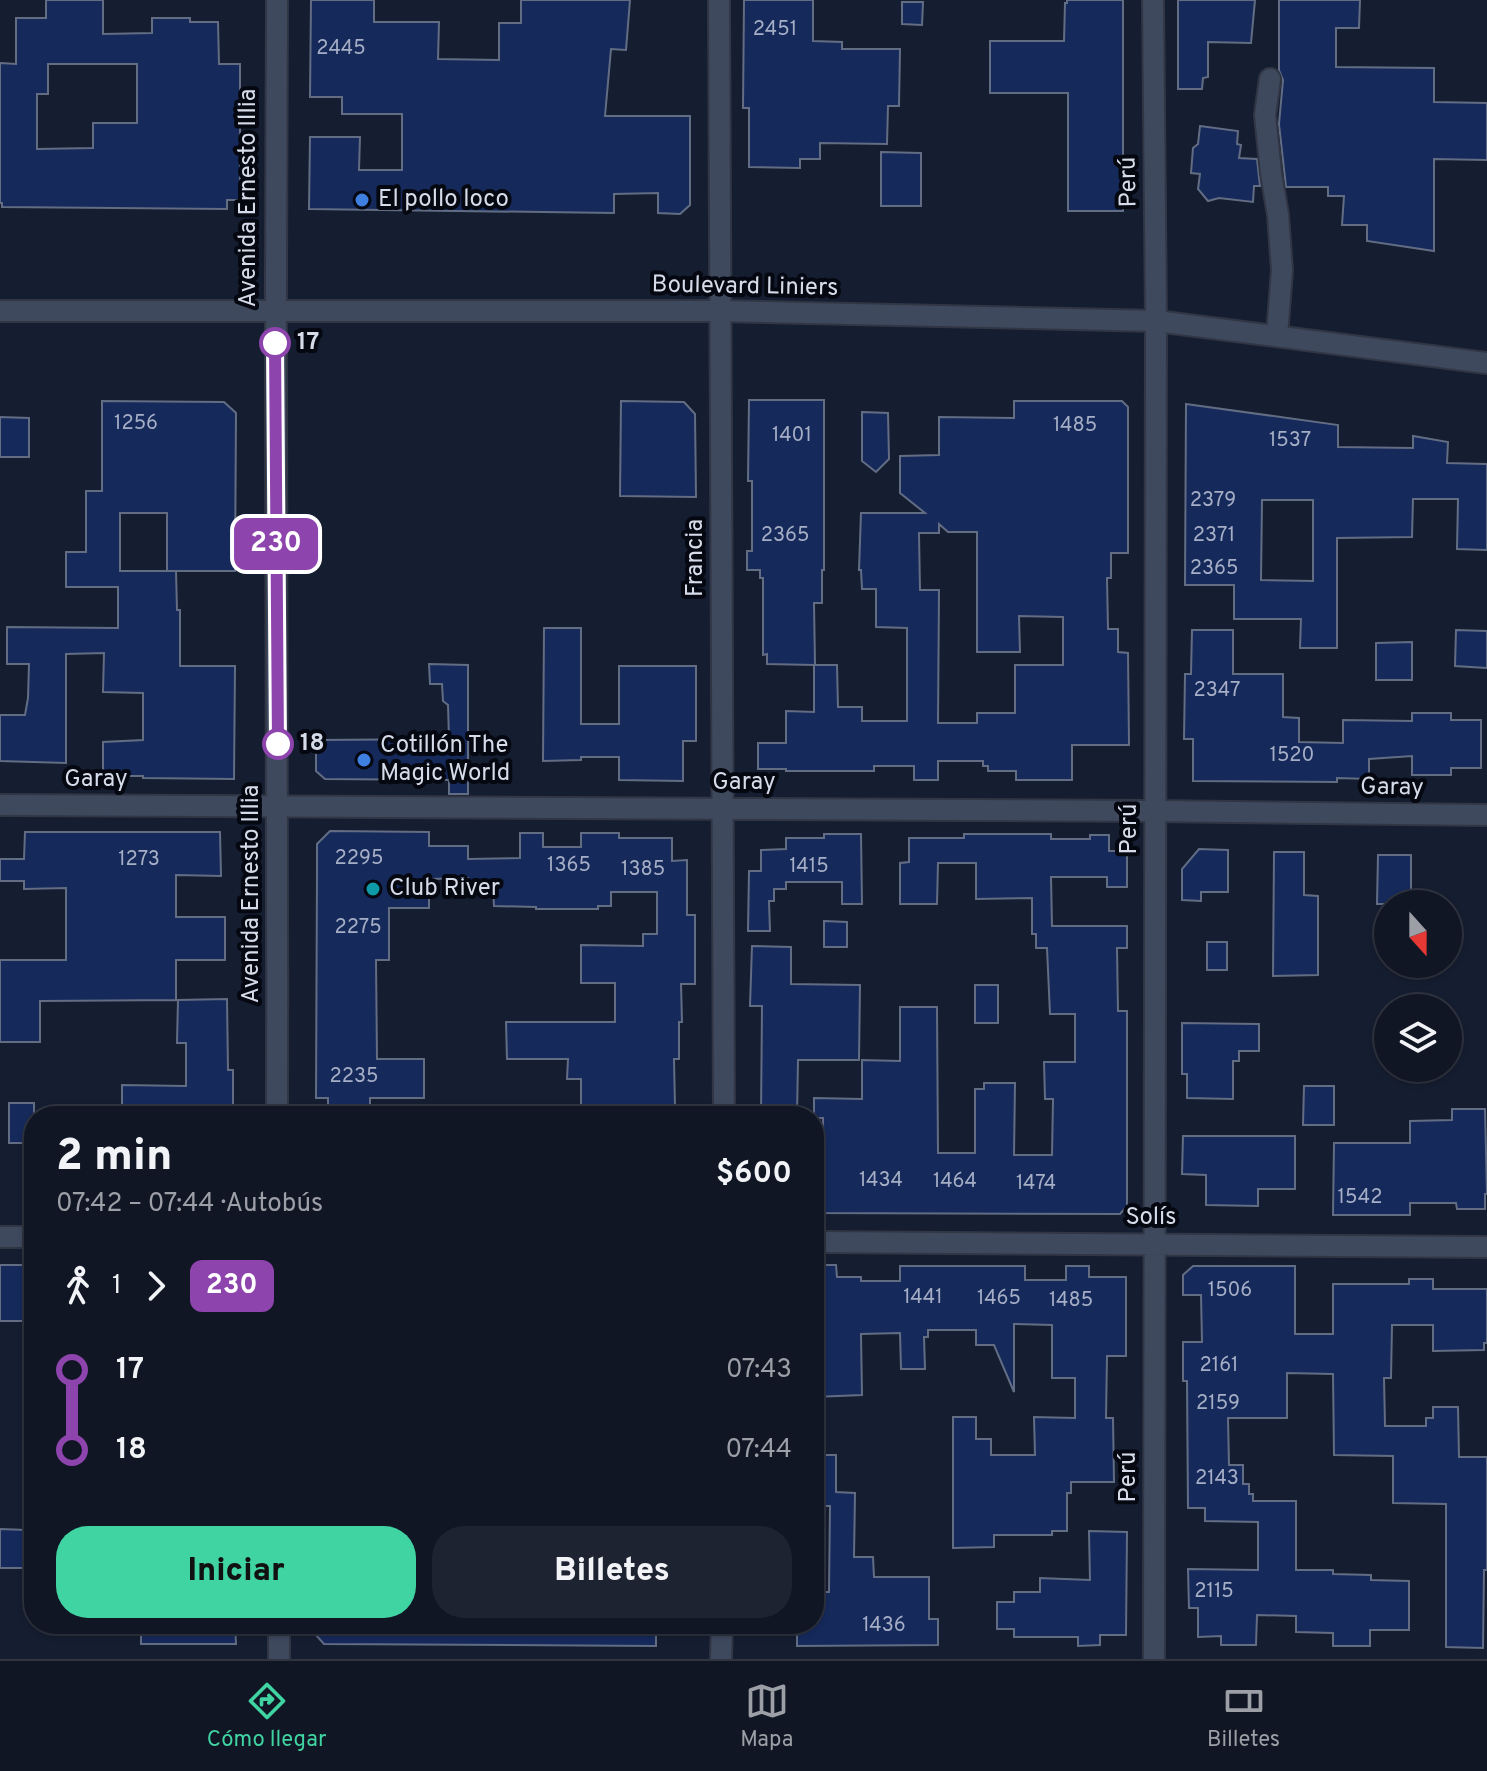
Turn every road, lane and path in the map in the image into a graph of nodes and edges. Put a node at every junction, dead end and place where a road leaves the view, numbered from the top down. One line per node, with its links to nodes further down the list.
1 (277, 0): 7 (street, Avenida Ernesto Illia)
2 (719, 0): 6 (street, Francia)
3 (1153, 0): 8 (street, Perú)
4 (1270, 79): 9 (street)
5 (0, 311): 7 (street, Boulevard Liniers)
6 (722, 311): 7 (street, Boulevard Liniers); 8 (street, Boulevard Liniers); 13 (street, Francia)
7 (274, 312): 12 (street, Avenida Ernesto Illia)
8 (1156, 321): 9 (street, Boulevard Liniers); 14 (street, Perú)
9 (1277, 336): 10 (street, Boulevard Liniers)
10 (1487, 363)
11 (0, 805): 12 (street, Garay)
12 (278, 806): 13 (street, Garay); 16 (street, Avenida Ernesto Illia)
13 (722, 809): 14 (street, Garay); 17 (street, Francia)
14 (1156, 811): 15 (street, Garay); 21 (street, Perú)
15 (1487, 815)
16 (277, 1106)
17 (724, 1106)
18 (0, 1237): 19 (street)
19 (24, 1237)
20 (824, 1242): 21 (street, Solís)
21 (1156, 1244): 22 (street, Solís); 27 (street, Perú)
22 (1487, 1247)
23 (279, 1634): 25 (street)
24 (722, 1634): 26 (street)
25 (279, 1659)
26 (721, 1659)
27 (1154, 1659)

